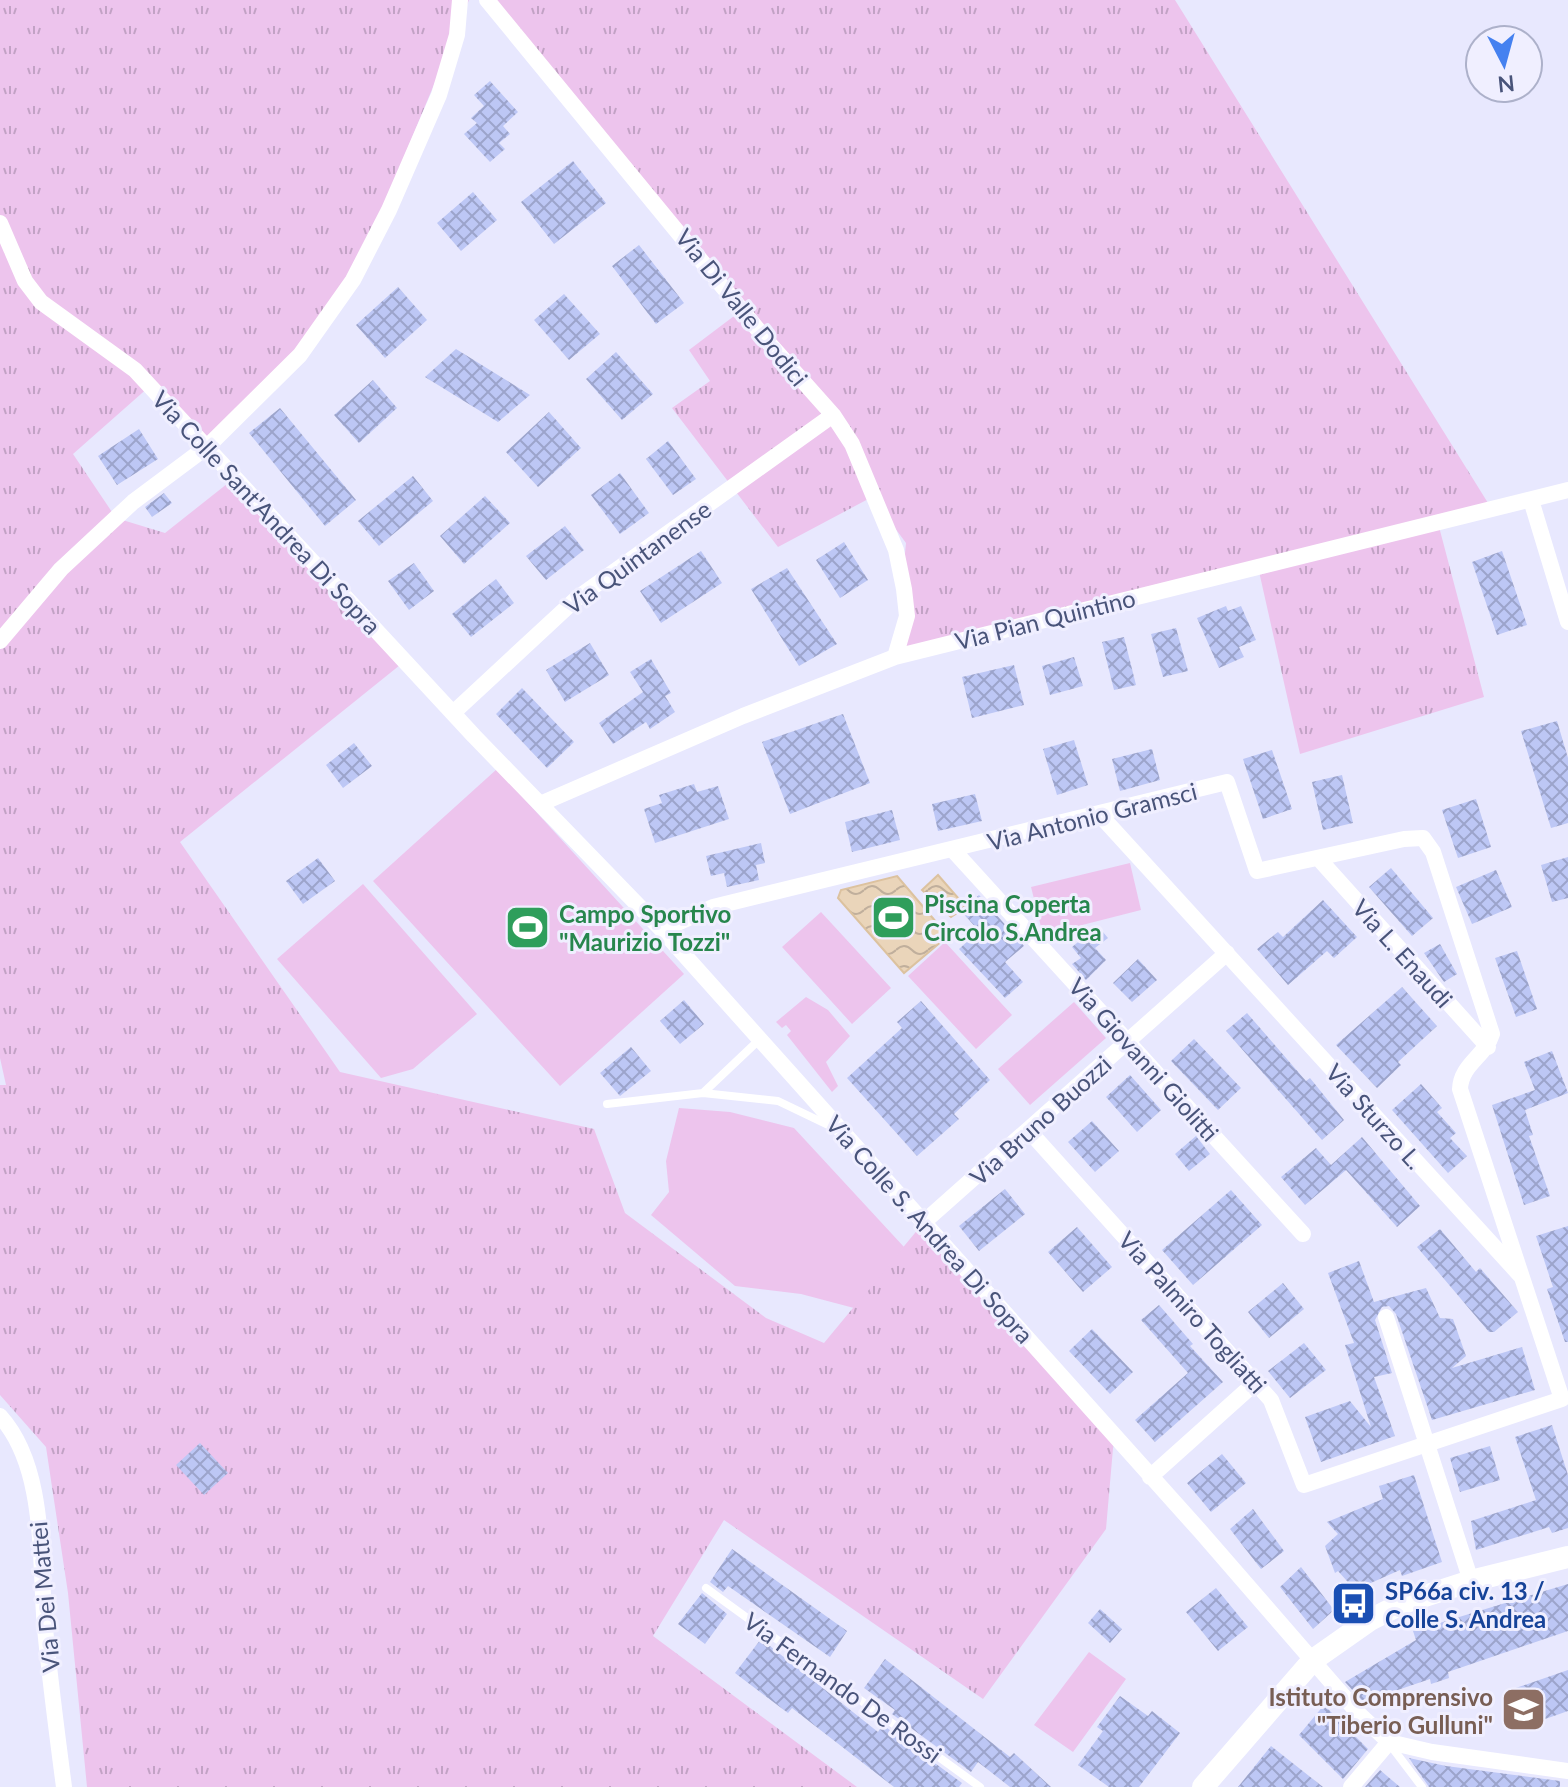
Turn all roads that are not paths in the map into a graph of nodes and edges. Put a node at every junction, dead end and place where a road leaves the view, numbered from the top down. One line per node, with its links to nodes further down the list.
1 (460, 0): 5 (street)
2 (487, 0): 4 (street, Via Di Valle Dodici)
3 (0, 223): 5 (street, Via Colle Sant'Andrea Di Sopra)
4 (833, 415): 10 (street, Via Di Valle Dodici); 11 (street, Via Quintanense)
5 (208, 446): 9 (street); 11 (street, Via Colle Sant'Andrea Di Sopra)
6 (1568, 490): 7 (street, Via Pian Quintino)
7 (1531, 500): 8 (street); 10 (street, Via Pian Quintino)
8 (1568, 622)
9 (0, 641)
10 (895, 657): 12 (street, Via Pian Quintino)
11 (453, 713): 12 (street, Via Colle Sant'Andrea Di Sopra)
12 (540, 804): 16 (street, Via Colle S. Andrea Di Sopra)
13 (1100, 815): 14 (street, Via Antonio Gramsci); 15 (street, Via Antonio Gramsci); 17 (street, Via Sturzo L.)
14 (953, 850): 16 (street, Via Antonio Gramsci); 19 (street, Via Giovanni Giolitti)
15 (1319, 859): 20 (street, Via L. Enaudi); 20 (street, Via Antonio Gramsci)
16 (662, 930): 18 (street, Via Colle S. Andrea Di Sopra)
17 (1227, 953): 19 (street, Via Bruno Buozzi); 27 (street, Via Sturzo L.)
18 (760, 1039): 21 (lane); 24 (street, Via Colle S. Andrea Di Sopra)
19 (1128, 1040): 23 (street, Via Bruno Buozzi); 26 (street, Via Giovanni Giolitti)
20 (1488, 1047): 27 (street)
21 (703, 1093): 22 (lane); 24 (lane)
22 (607, 1104)
23 (1030, 1132): 25 (street, Via Bruno Buozzi); 29 (street, Via Palmiro Togliatti)
24 (854, 1144): 25 (street, Via Colle S. Andrea Di Sopra)
25 (924, 1222): 32 (street, Via Colle S. Andrea Di Sopra)
26 (1303, 1234)
27 (1524, 1279): 31 (street)
28 (1386, 1317): 31 (street)
29 (1256, 1382): 31 (street, Via Palmiro Togliatti); 32 (street)
30 (0, 1416): 39 (street, Via Dei Mattei)
31 (1428, 1445): 34 (street)
32 (1150, 1477): 36 (street, Via Colle S. Andrea Di Sopra)
33 (1568, 1557): 34 (street)
34 (1471, 1581): 36 (street)
35 (706, 1588): 40 (lane, Via Fernando De Rossi)
36 (1313, 1660): 37 (street, Via Colle S. Andrea Di Sopra); 41 (street)
37 (1389, 1742): 38 (street); 42 (street); 43 (lane)
38 (1568, 1771)
39 (64, 1787)
40 (980, 1787)
41 (1203, 1787)
42 (1351, 1787)
43 (1422, 1787)

